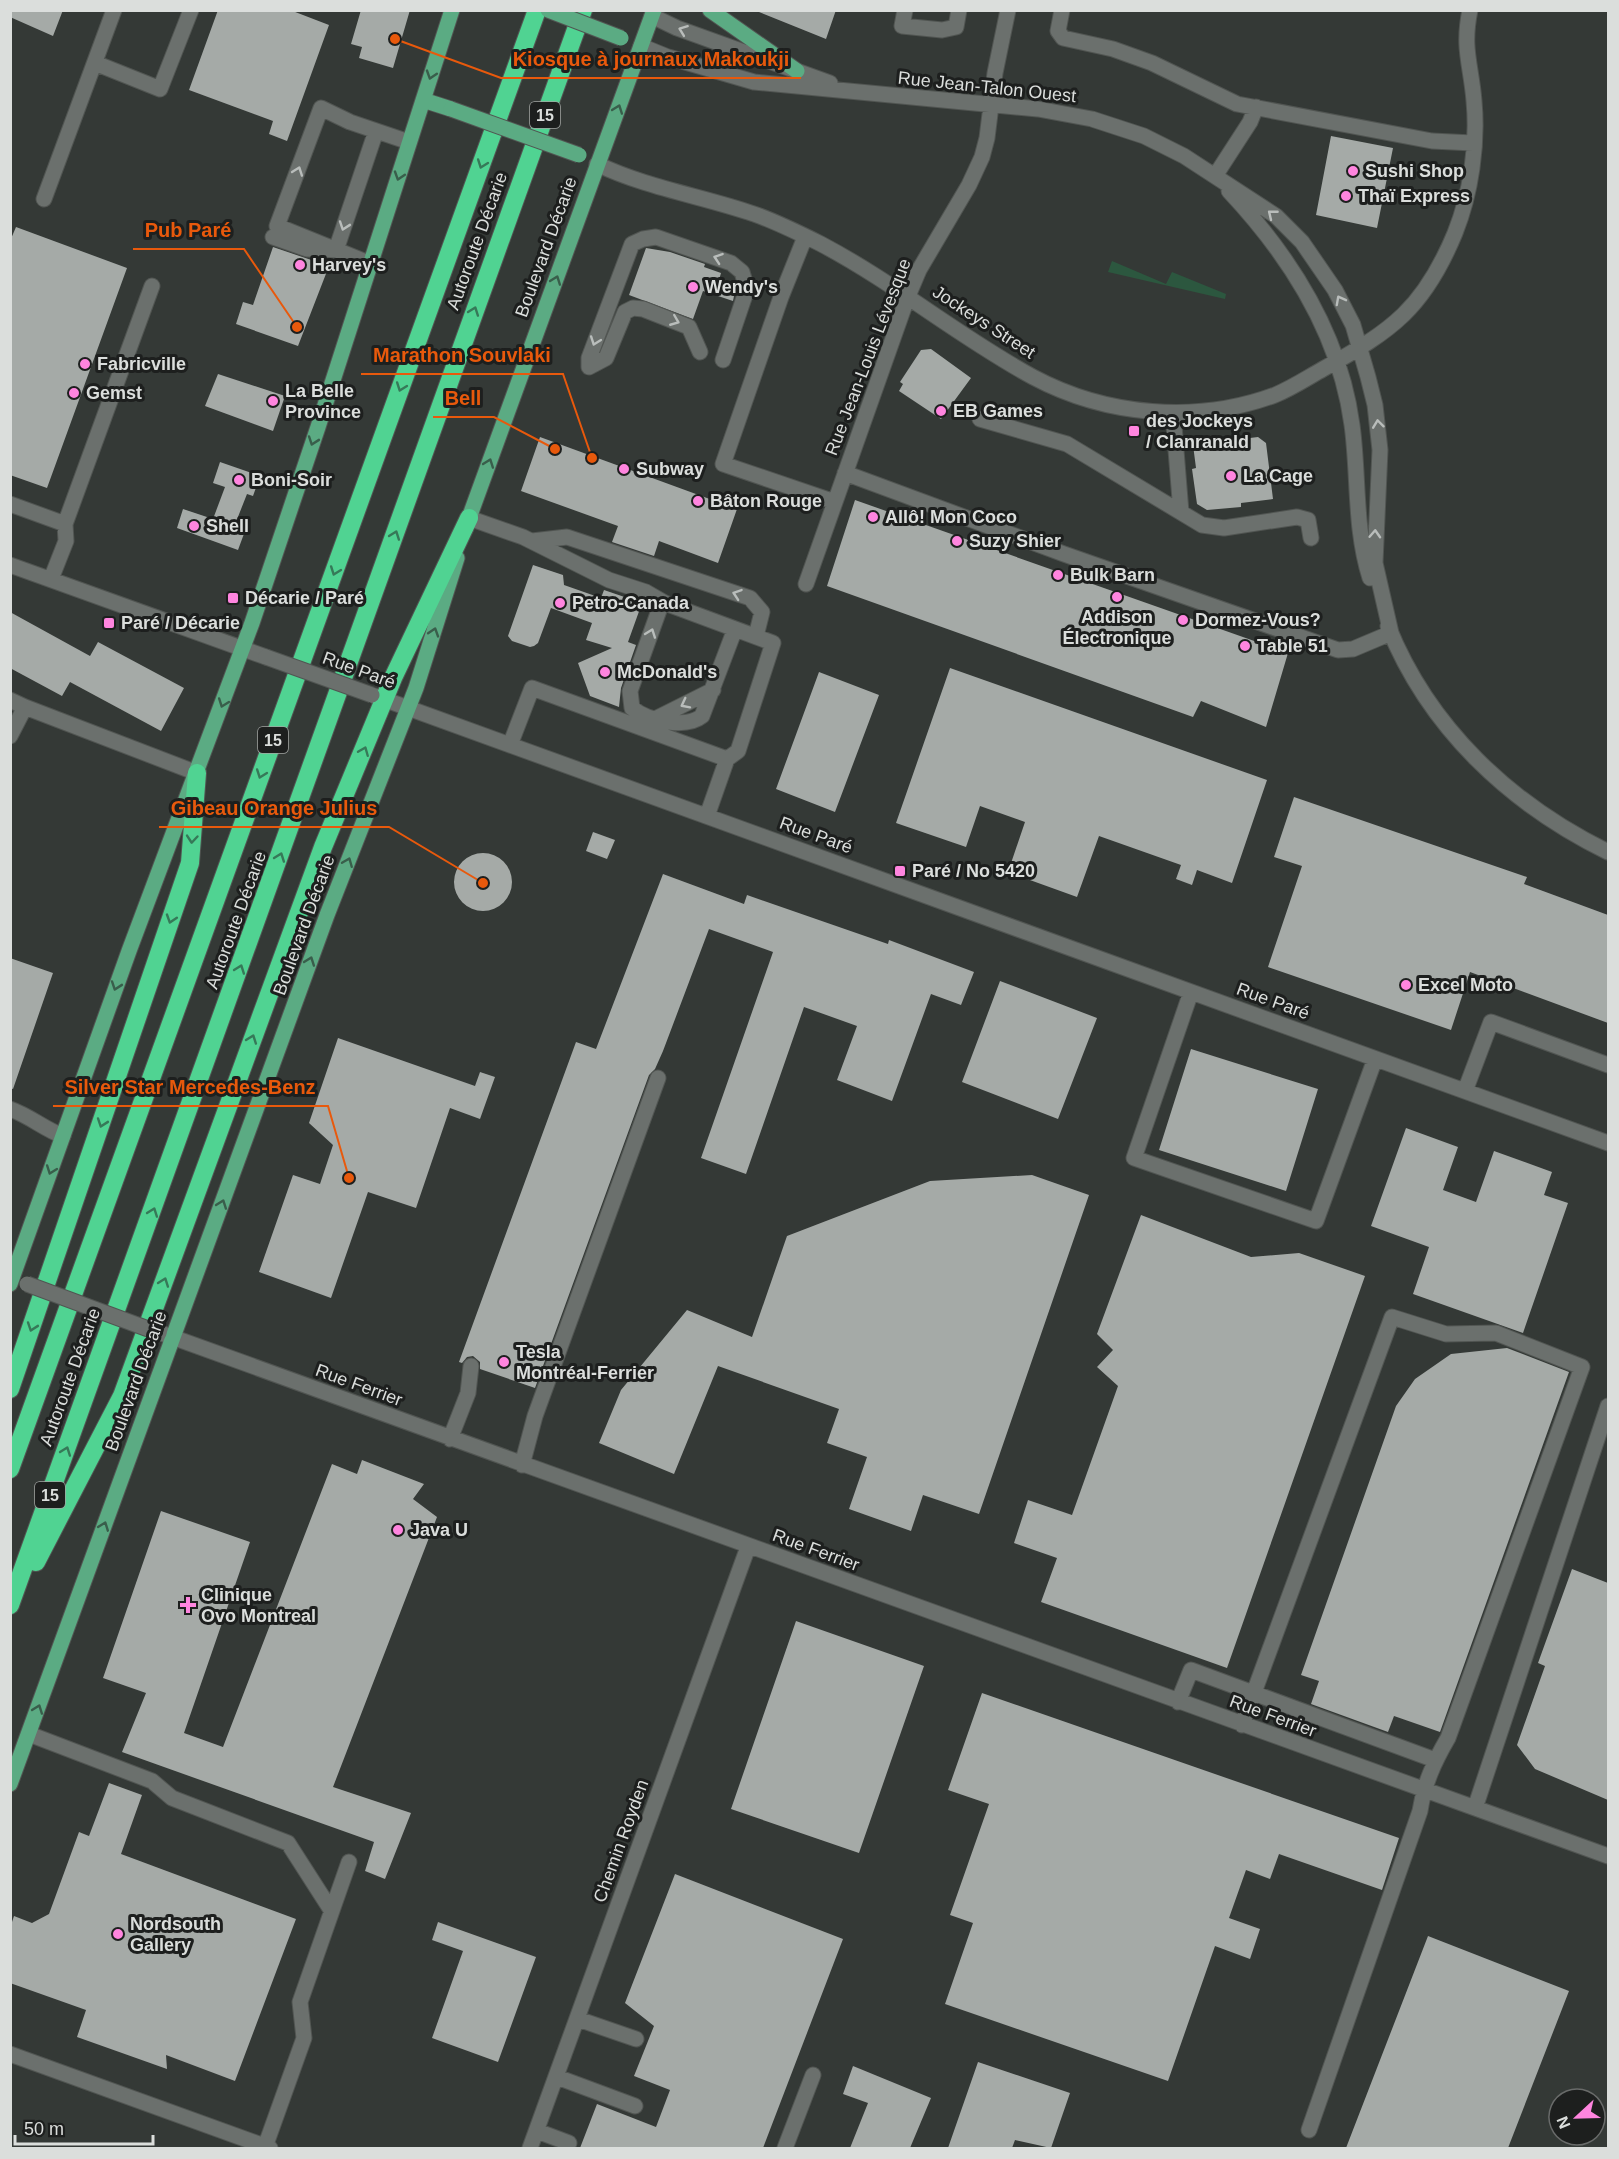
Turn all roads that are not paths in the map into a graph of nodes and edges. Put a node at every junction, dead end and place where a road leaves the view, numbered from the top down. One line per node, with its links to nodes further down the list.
1 (114, 10): 15 (street)
2 (191, 10): 15 (street)
3 (452, 10): 18 (main road, one-way to 18)
4 (537, 10): 78 (highway, Autoroute Décarie / 15, one-way to 78)
5 (548, 10): 14 (main road, Rue Jean-Talon Ouest, bridge)
6 (583, 10): 80 (highway, Autoroute Décarie / 15, one-way to 6)
7 (710, 10): 16 (main road)
8 (905, 10): 9 (street)
9 (959, 10)
10 (1008, 10): 19 (street, Rue Jean-Louis Lévesque)
11 (1062, 10): 20 (street)
12 (1470, 10): 23 (street, Jockeys Street)
13 (649, 12): 14 (main road, Boulevard Décarie); 16 (street, Rue Jean-Talon Ouest, one-way to 13)
14 (641, 46): 17 (street, Rue Jean-Talon Ouest); 24 (main road, Boulevard Décarie, one-way to 14)
15 (94, 63): 26 (street)
16 (797, 71): 17 (street, Rue Jean-Talon Ouest)
17 (850, 91): 19 (street, Rue Jean-Talon Ouest)
18 (423, 100): 22 (main road); 24 (main road, bridge)
19 (991, 105): 25 (street, Rue Jean-Talon Ouest); 31 (street, Rue Jean-Louis Lévesque)
20 (1256, 108): 23 (street); 25 (street)
21 (376, 131): 22 (street); 28 (street, one-way to 28); 28 (street, one-way to 21)
22 (409, 142): 29 (main road, one-way to 29)
23 (1473, 143): 32 (street, Jockeys Street)
24 (597, 164): 27 (street, Jockeys Street); 42 (main road, Boulevard Décarie, one-way to 24)
25 (1215, 176): 32 (street, Rue Jean-Talon Ouest, one-way to 25); 35 (street, Rue Jean-Talon Ouest)
26 (44, 199)
27 (805, 237): 31 (street, Jockeys Street); 39 (street)
28 (336, 250): 29 (street)
29 (370, 264): 53 (main road, one-way to 53)
30 (152, 286): 43 (street)
31 (908, 296): 36 (street, Jockeys Street); 38 (street, Rue Jean-Louis Lévesque)
32 (1360, 348): 35 (street, Jockeys Street); 51 (street, Rue Jean-Talon Ouest, one-way to 32)
33 (700, 352): 34 (street, one-way to 33)
34 (723, 360)
35 (1336, 362): 36 (street, Jockeys Street); 51 (street, Rue Jean-Talon Ouest)
36 (1173, 413): 41 (street)
37 (980, 419): 41 (street)
38 (845, 472): 39 (street, Rue Jean-Louis Lévesque); 51 (street)
39 (835, 502): 48 (street, Rue Jean-Louis Lévesque)
40 (10, 504): 43 (street)
41 (1181, 512): 44 (street)
42 (469, 518): 45 (street); 54 (highway); 56 (main road, Boulevard Décarie, one-way to 42)
43 (64, 524): 47 (street)
44 (1311, 538)
45 (532, 541): 49 (street); 52 (street, one-way to 45)
46 (10, 565): 47 (street, Rue Paré)
47 (51, 579): 53 (street, Rue Paré)
48 (806, 584)
49 (662, 602): 50 (street); 50 (street, one-way to 49)
50 (735, 629): 52 (street)
51 (1391, 633): 62 (street, Rue Jean-Talon Ouest)
52 (756, 636): 59 (street)
53 (243, 648): 54 (street, Rue Paré, bridge); 60 (main road, one-way to 60)
54 (378, 697): 56 (street, Rue Paré); 81 (highway, one-way to 54)
55 (18, 704): 57 (street); 60 (street)
56 (408, 708): 58 (street, Rue Paré); 72 (main road, Boulevard Décarie, one-way to 56)
57 (10, 736)
58 (510, 745): 59 (street); 61 (street, Rue Paré)
59 (727, 759): 61 (street)
60 (197, 773): 69 (main road, one-way to 69); 74 (highway, one-way to 74)
61 (707, 816): 63 (street, Rue Paré)
62 (1608, 852)
63 (1191, 992): 64 (street, Rue Paré); 64 (street)
64 (1375, 1059): 67 (street, Rue Paré)
65 (1608, 1065): 67 (street)
66 (658, 1078): 77 (street)
67 (1465, 1091): 70 (street, Rue Paré)
68 (10, 1109): 69 (street)
69 (63, 1136): 71 (main road, one-way to 71)
70 (1608, 1143)
71 (15, 1281): 72 (street, Rue Ferrier, bridge)
72 (166, 1335): 76 (street, Rue Ferrier); 85 (main road, Boulevard Décarie, one-way to 72)
73 (471, 1366): 76 (street)
74 (10, 1389)
75 (1608, 1406): 89 (street)
76 (450, 1439): 77 (street, Rue Ferrier)
77 (522, 1465): 79 (street, Rue Ferrier)
78 (10, 1469)
79 (748, 1547): 83 (street, Rue Ferrier); 93 (street, Chemin Royden)
80 (10, 1605)
81 (10, 1611)
82 (1254, 1692): 83 (street); 84 (street); 86 (street); 86 (street)
83 (1179, 1702): 84 (street, Rue Ferrier)
84 (1242, 1725): 88 (street, Rue Ferrier)
85 (29, 1734): 87 (main road, Boulevard Décarie); 92 (street)
86 (1435, 1760): 88 (street)
87 (10, 1784)
88 (1423, 1790): 89 (street, Rue Ferrier); 99 (street)
89 (1475, 1808): 90 (street, Rue Ferrier)
90 (1608, 1856)
91 (349, 1862): 92 (street)
92 (331, 1910): 102 (street)
93 (578, 2019): 94 (street); 97 (street, Chemin Royden)
94 (636, 2038)
95 (10, 2054): 102 (street)
96 (813, 2075): 104 (street)
97 (557, 2077): 98 (street); 100 (street, Chemin Royden)
98 (635, 2106)
99 (1309, 2130)
100 (537, 2131): 101 (street); 103 (street, Chemin Royden)
101 (569, 2143)
102 (267, 2148)
103 (530, 2148)
104 (785, 2148)

